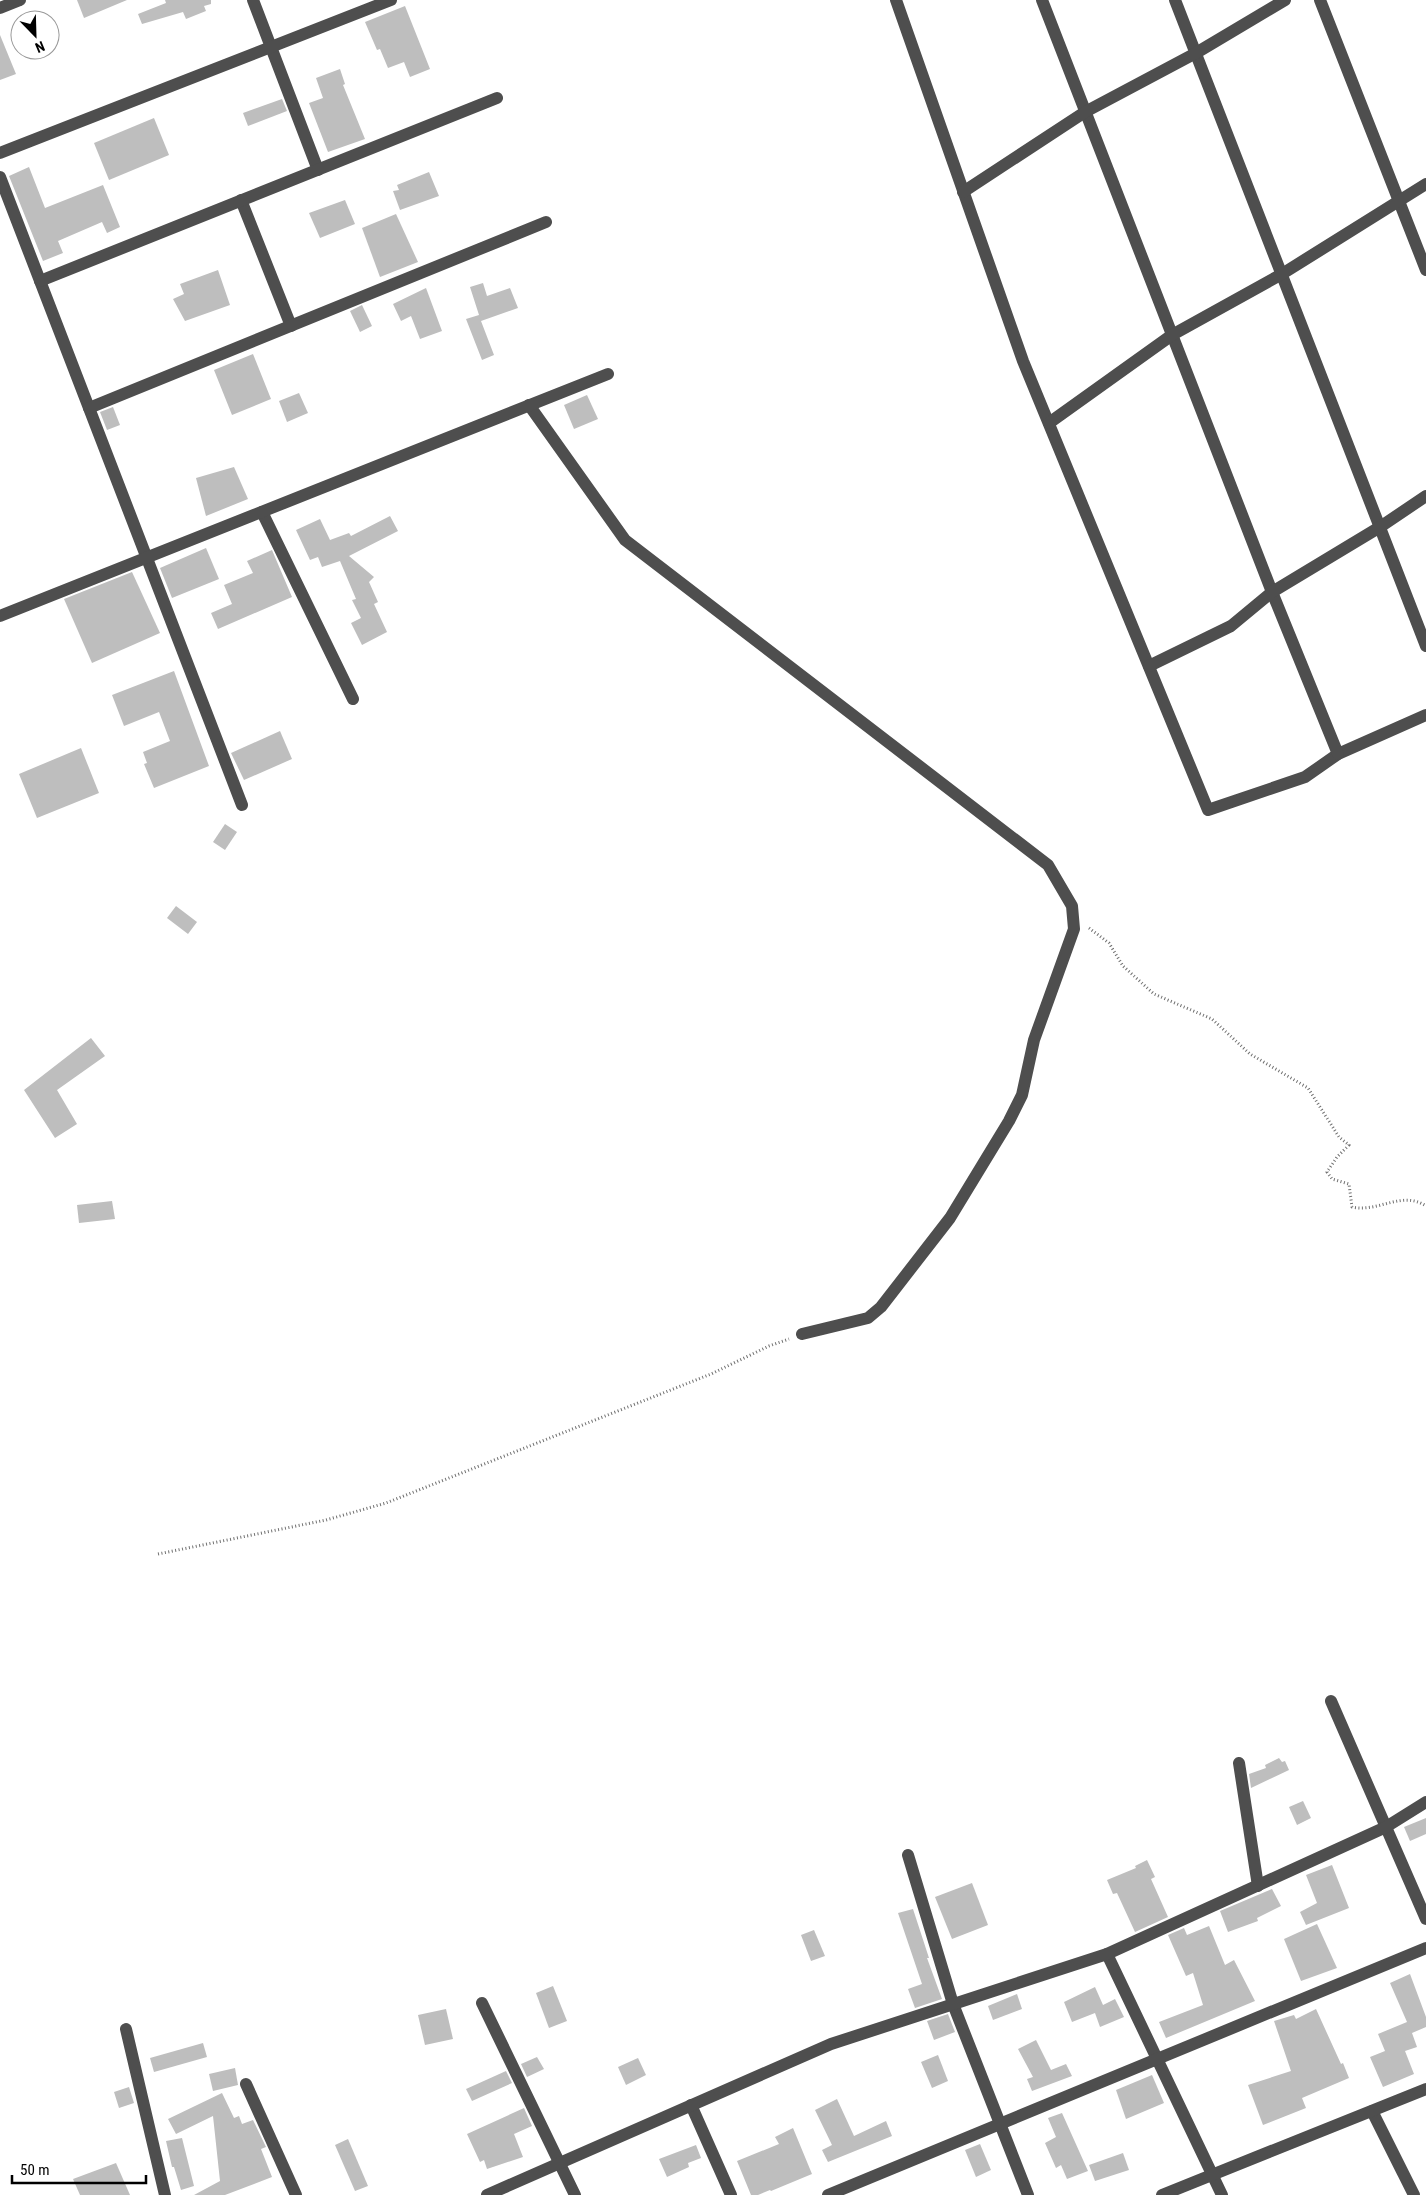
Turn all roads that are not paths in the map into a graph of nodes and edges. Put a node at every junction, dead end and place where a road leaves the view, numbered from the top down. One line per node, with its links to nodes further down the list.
1 (20, 0): 9 (street)
2 (253, 0): 10 (street)
3 (391, 0): 10 (street)
4 (896, 0): 18 (street)
5 (1042, 0): 13 (street)
6 (1175, 0): 11 (street)
7 (1285, 0): 11 (street)
8 (1320, 0): 20 (street)
9 (0, 8)
10 (271, 47): 14 (street); 15 (street)
11 (1196, 53): 13 (street); 23 (street)
12 (497, 98): 15 (street)
13 (1085, 112): 18 (street); 26 (street)
14 (0, 153)
15 (318, 170): 19 (street)
16 (0, 177): 24 (street)
17 (1426, 184): 20 (street)
18 (964, 192): 30 (street)
19 (241, 200): 24 (street); 25 (street)
20 (1399, 201): 22 (street); 23 (street)
21 (546, 222): 25 (street)
22 (1426, 270)
23 (1282, 274): 26 (street); 33 (street)
24 (40, 281): 29 (street)
25 (291, 326): 29 (street)
26 (1172, 335): 30 (street); 35 (street)
27 (608, 374): 28 (street)
28 (529, 405): 32 (street); 43 (street)
29 (88, 408): 34 (street)
30 (1049, 423): 38 (street)
31 (1426, 496): 33 (street)
32 (262, 512): 34 (street); 39 (street)
33 (1380, 527): 35 (street); 37 (street)
34 (146, 557): 36 (street); 42 (street)
35 (1272, 592): 38 (street); 41 (street)
36 (0, 616)
37 (1426, 646)
38 (1149, 666): 41 (street)
39 (353, 699)
40 (1426, 715): 41 (street)
41 (1338, 754)
42 (242, 805)
43 (802, 1334)
44 (1331, 1701): 47 (street)
45 (1239, 1763): 49 (street)
46 (1426, 1802): 47 (street)
47 (1386, 1827): 49 (street); 50 (street)
48 (908, 1855): 54 (street)
49 (1258, 1886): 52 (street)
50 (1426, 1919)
51 (1426, 1948): 56 (street)
52 (1107, 1954): 54 (street); 56 (street)
53 (482, 2003): 62 (street)
54 (953, 2004): 59 (street); 61 (street)
55 (126, 2028): 64 (street)
56 (1157, 2059): 61 (street); 63 (street)
57 (246, 2084): 65 (street)
58 (1426, 2089): 60 (street)
59 (691, 2105): 62 (street); 68 (street)
60 (1372, 2111): 63 (street); 73 (street)
61 (999, 2125): 69 (street); 70 (street)
62 (559, 2163): 66 (street); 67 (street)
63 (1212, 2174): 71 (street); 72 (street)
64 (165, 2195)
65 (296, 2195)
66 (487, 2195)
67 (575, 2195)
68 (731, 2195)
69 (828, 2195)
70 (1028, 2195)
71 (1162, 2195)
72 (1222, 2195)
73 (1414, 2195)

